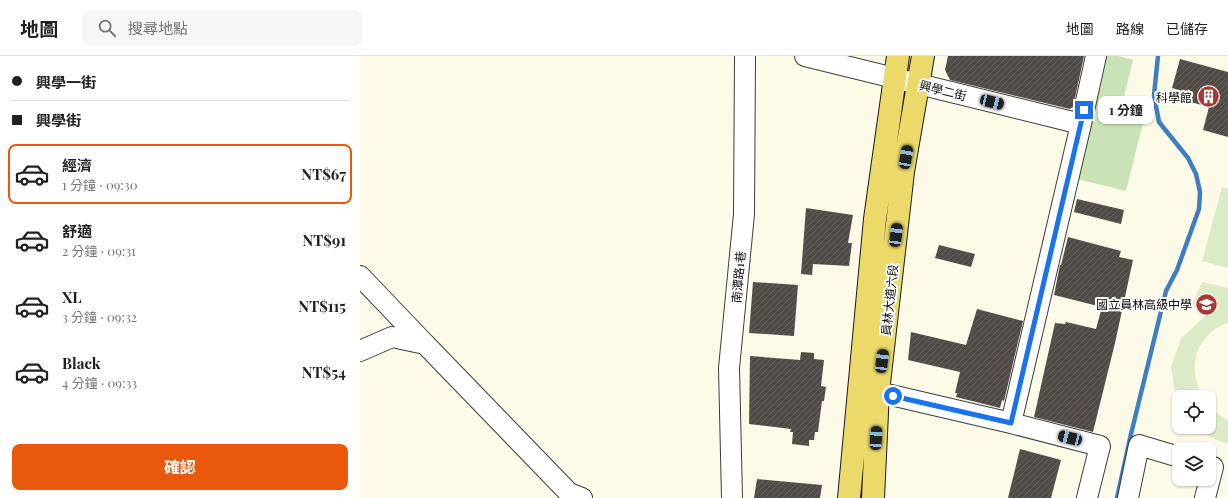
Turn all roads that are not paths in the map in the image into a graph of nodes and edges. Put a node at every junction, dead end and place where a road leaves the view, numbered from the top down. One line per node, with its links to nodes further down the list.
1 (744, 56): 17 (street, 南潭路1巷)
2 (805, 56): 6 (street, 興學二街)
3 (898, 56): 6 (main road, 員林大道六段)
4 (923, 56): 7 (main road, 員林大道六段)
5 (1096, 56): 8 (street)
6 (894, 78): 7 (street, 興學二街); 18 (main road, 員林大道六段)
7 (918, 84): 8 (street, 興學二街); 12 (main road, 員林大道六段)
8 (1081, 124): 13 (street)
9 (360, 276): 10 (street)
10 (425, 344): 11 (street); 16 (street)
11 (360, 351)
12 (878, 392): 13 (street); 19 (main road, 員林大道六段)
13 (1011, 423): 20 (street)
14 (1172, 455): 21 (street)
15 (1217, 468): 22 (street)
16 (582, 498)
17 (732, 498)
18 (849, 498)
19 (873, 498)
20 (1086, 498)
21 (1128, 498)
22 (1205, 498)

